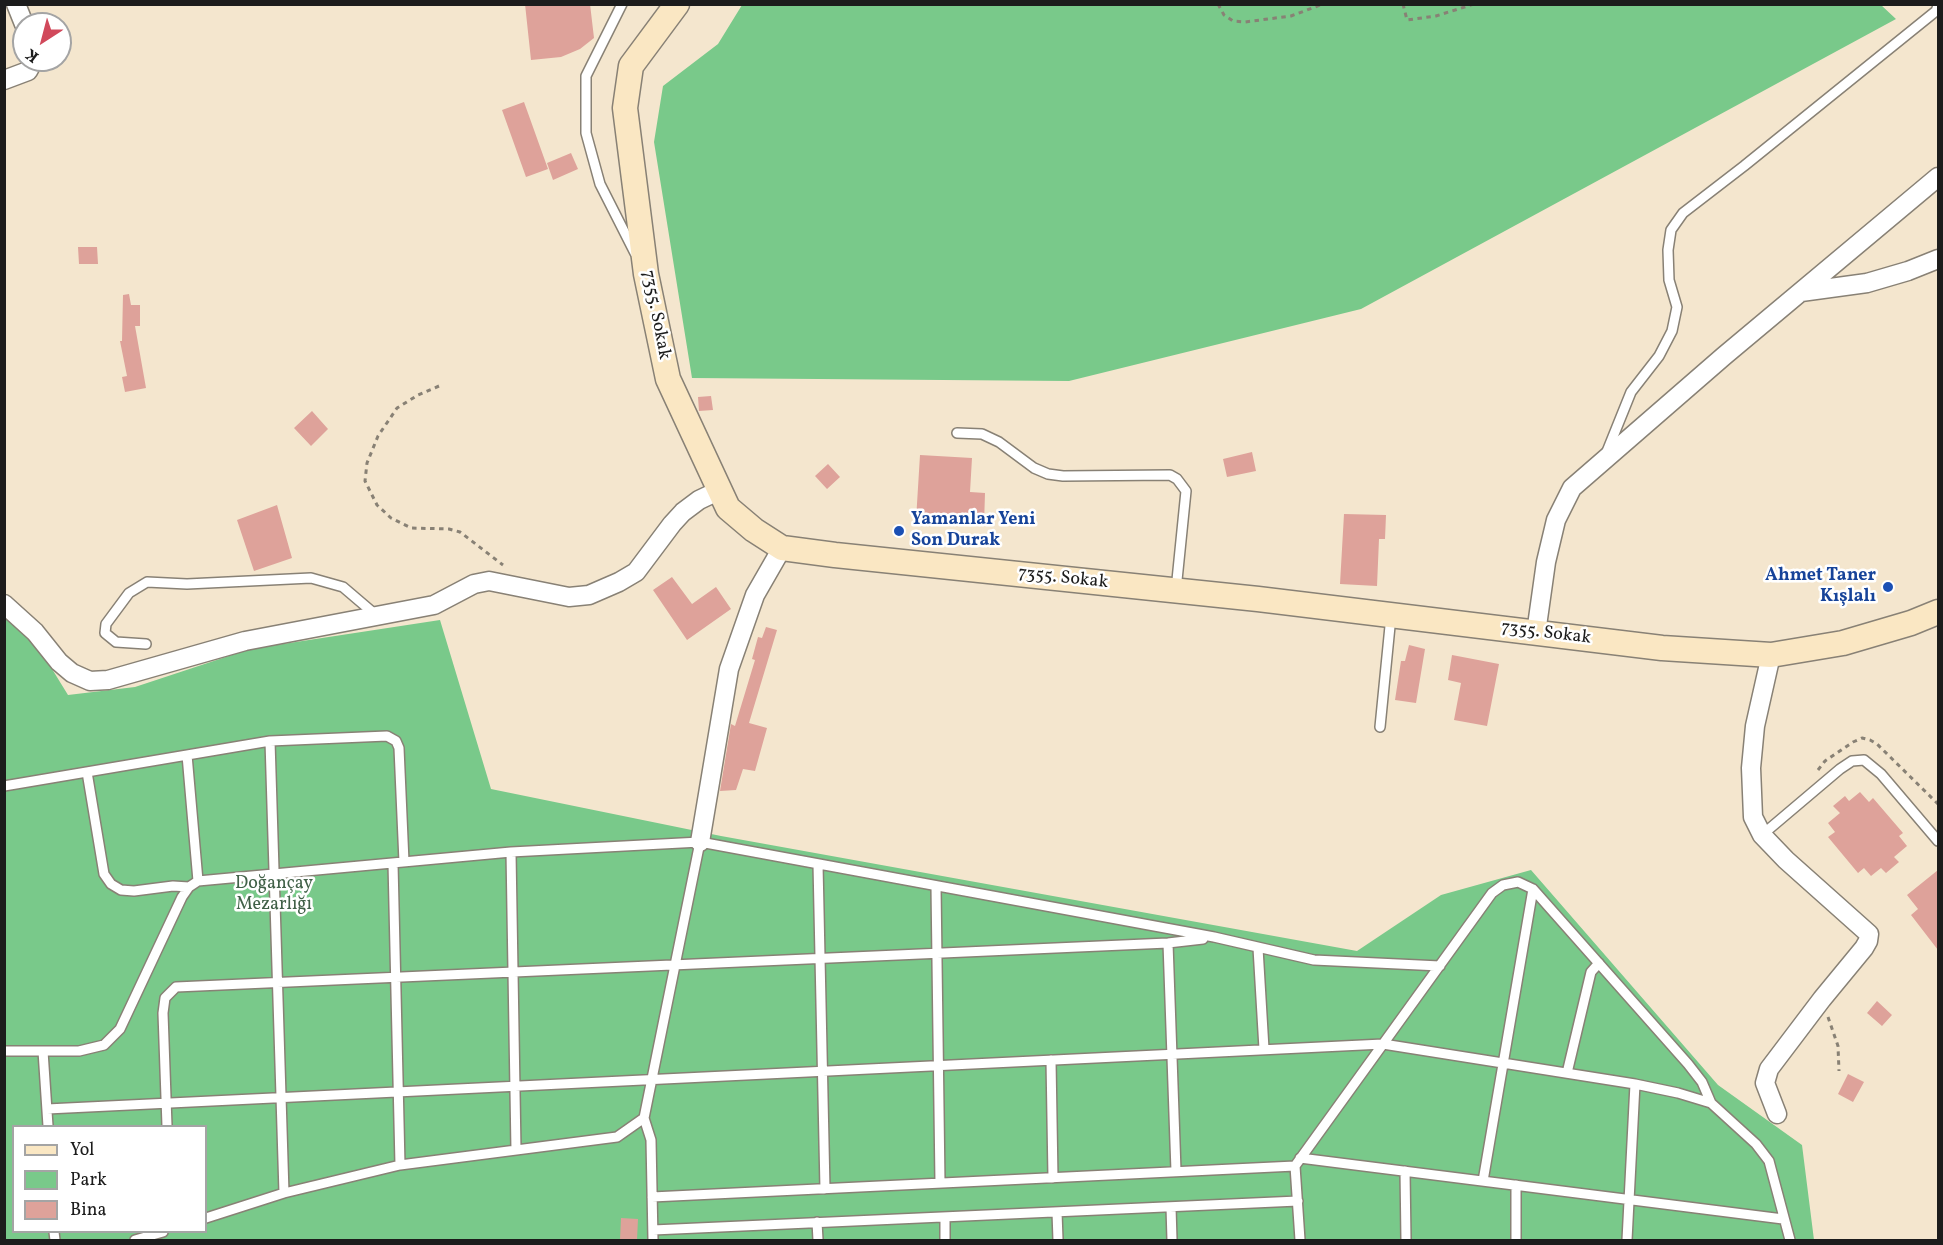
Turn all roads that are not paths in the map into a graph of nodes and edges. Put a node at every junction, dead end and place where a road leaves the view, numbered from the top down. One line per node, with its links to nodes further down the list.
1 (622, 4): 8 (lane)
2 (677, 4): 8 (street, 7355. Sokak)
3 (1938, 6): 11 (lane)
4 (25, 72): 5 (street)
5 (4, 80)
6 (1938, 177): 9 (street)
7 (1938, 259): 9 (street)
8 (645, 274): 12 (street, 7355. Sokak)
9 (1801, 292): 11 (street)
10 (957, 433): 14 (lane)
11 (1604, 459): 19 (street)
12 (720, 490): 13 (street, 7355. Sokak); 17 (street)
13 (782, 548): 14 (street, 7355. Sokak); 29 (street)
14 (1176, 590): 18 (street, 7355. Sokak)
15 (4, 604): 17 (street)
16 (1938, 612): 21 (street, 7355. Sokak)
17 (377, 615): 20 (lane)
18 (1390, 615): 19 (street, 7355. Sokak); 22 (lane)
19 (1536, 633): 21 (street, 7355. Sokak)
20 (146, 644)
21 (1771, 655): 27 (street)
22 (1380, 727)
23 (270, 741): 24 (lane); 31 (lane); 34 (lane)
24 (187, 755): 25 (lane); 35 (lane)
25 (87, 772): 26 (lane); 37 (lane)
26 (4, 786)
27 (1762, 835): 28 (lane); 68 (street)
28 (1938, 841)
29 (700, 842): 30 (lane); 33 (lane); 45 (lane)
30 (511, 852): 31 (lane); 47 (lane)
31 (404, 862): 32 (lane)
32 (393, 863): 34 (lane); 48 (lane)
33 (818, 864): 36 (lane); 43 (lane)
34 (274, 874): 35 (lane); 49 (lane)
35 (198, 881): 37 (lane)
36 (936, 886): 39 (lane); 42 (lane)
37 (189, 887): 53 (lane)
38 (1533, 889): 44 (lane); 46 (lane); 56 (lane)
39 (1214, 938): 40 (lane); 41 (lane)
40 (1167, 943): 42 (lane); 54 (lane)
41 (1258, 948): 46 (lane); 51 (lane)
42 (936, 952): 43 (lane); 57 (lane)
43 (820, 958): 45 (lane); 58 (lane)
44 (1599, 963): 59 (lane); 66 (lane)
45 (675, 964): 47 (lane); 60 (lane)
46 (1440, 966): 50 (lane)
47 (513, 972): 48 (lane); 62 (lane)
48 (395, 978): 49 (lane); 63 (lane)
49 (277, 984): 64 (lane); 65 (lane)
50 (1383, 1044): 51 (lane); 56 (lane); 73 (lane)
51 (1264, 1049): 54 (lane)
52 (4, 1051): 53 (lane)
53 (43, 1051): 67 (lane)
54 (1172, 1054): 55 (lane); 75 (lane)
55 (1051, 1060): 57 (lane); 77 (lane)
56 (1504, 1063): 59 (lane); 78 (lane)
57 (938, 1065): 58 (lane); 79 (lane)
58 (822, 1071): 60 (lane); 81 (lane)
59 (1567, 1073): 61 (lane)
60 (652, 1079): 62 (lane); 69 (lane)
61 (1635, 1084): 66 (lane); 84 (lane)
62 (515, 1085): 63 (lane); 72 (lane)
63 (398, 1091): 64 (lane); 74 (lane)
64 (281, 1096): 65 (lane); 82 (lane)
65 (166, 1102): 67 (lane); 71 (lane)
66 (1711, 1103): 90 (lane)
67 (46, 1109): 70 (lane)
68 (1777, 1114)
69 (644, 1118): 72 (lane); 83 (lane)
70 (48, 1125)
71 (166, 1125)
72 (516, 1150): 74 (lane)
73 (1298, 1162): 75 (lane); 76 (lane); 85 (lane)
74 (400, 1165): 82 (lane)
75 (1176, 1171): 77 (lane)
76 (1405, 1172): 78 (lane); 101 (lane)
77 (1053, 1178): 79 (lane)
78 (1483, 1181): 80 (lane)
79 (940, 1183): 81 (lane)
80 (1516, 1185): 84 (lane); 102 (lane)
81 (825, 1189): 83 (lane)
82 (284, 1193): 89 (lane)
83 (652, 1197): 92 (lane)
84 (1630, 1200): 90 (lane); 103 (lane)
85 (1298, 1201): 86 (lane); 100 (lane)
86 (1171, 1207): 87 (lane); 99 (lane)
87 (1057, 1212): 88 (lane); 98 (lane)
88 (945, 1217): 91 (lane); 97 (lane)
89 (207, 1218)
90 (1783, 1219): 104 (lane)
91 (817, 1222): 92 (lane); 96 (lane)
92 (653, 1230): 95 (lane)
93 (150, 1239): 94 (lane)
94 (135, 1240)
95 (653, 1240)
96 (818, 1240)
97 (945, 1240)
98 (1058, 1240)
99 (1172, 1240)
100 (1300, 1240)
101 (1406, 1240)
102 (1516, 1240)
103 (1627, 1240)
104 (1790, 1240)

